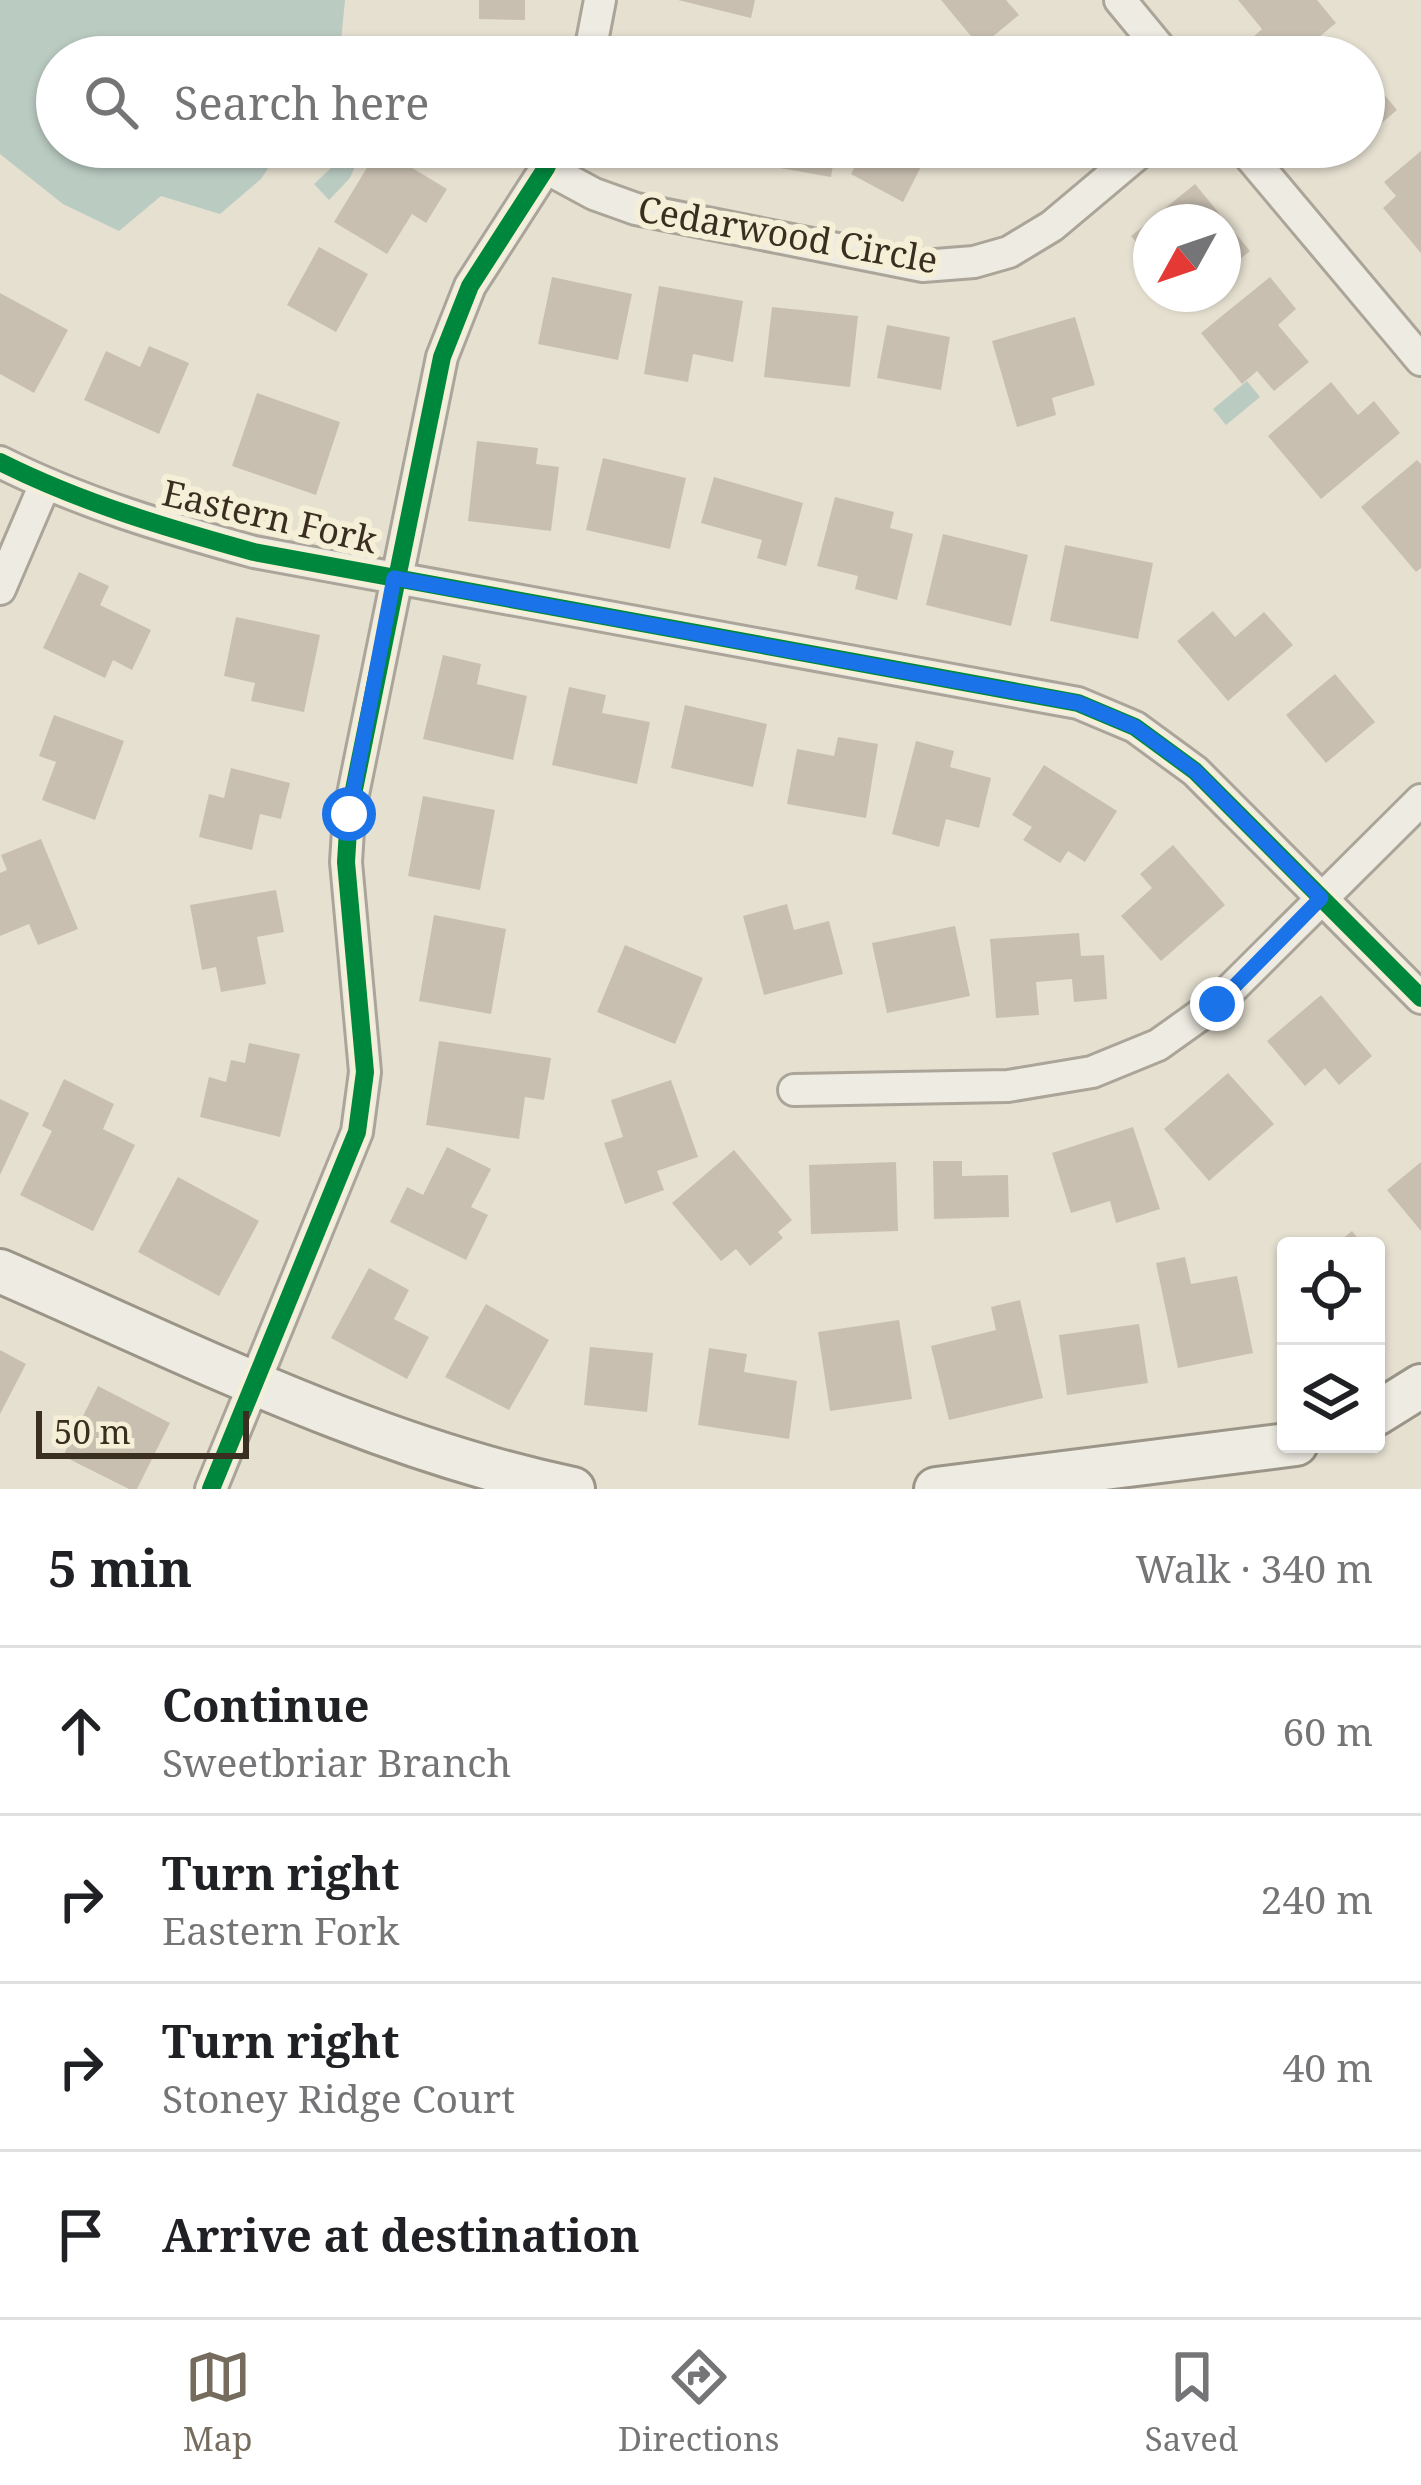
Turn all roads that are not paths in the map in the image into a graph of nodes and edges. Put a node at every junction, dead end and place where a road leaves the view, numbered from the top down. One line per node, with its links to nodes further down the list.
1 (600, 0): 3 (street)
2 (1120, 0): 4 (street)
3 (593, 36)
4 (1150, 36)
5 (544, 168): 12 (street)
6 (562, 168): 7 (street, Cedarwood Circle)
7 (1121, 168)
8 (1260, 168): 9 (street)
9 (1421, 360)
10 (0, 462): 11 (street, Eastern Fork)
11 (44, 484): 12 (street, Eastern Fork); 13 (street)
12 (394, 578): 15 (street, Eastern Fork); 19 (street)
13 (0, 589)
14 (1421, 800): 15 (street)
15 (1321, 898): 16 (street, Eastern Fork); 17 (street)
16 (1421, 998)
17 (794, 1090)
18 (0, 1271): 19 (street)
19 (257, 1383): 23 (street); 24 (street)
20 (1421, 1386): 21 (street)
21 (1385, 1408)
22 (1277, 1446): 25 (street)
23 (212, 1489)
24 (573, 1489)
25 (936, 1489)

